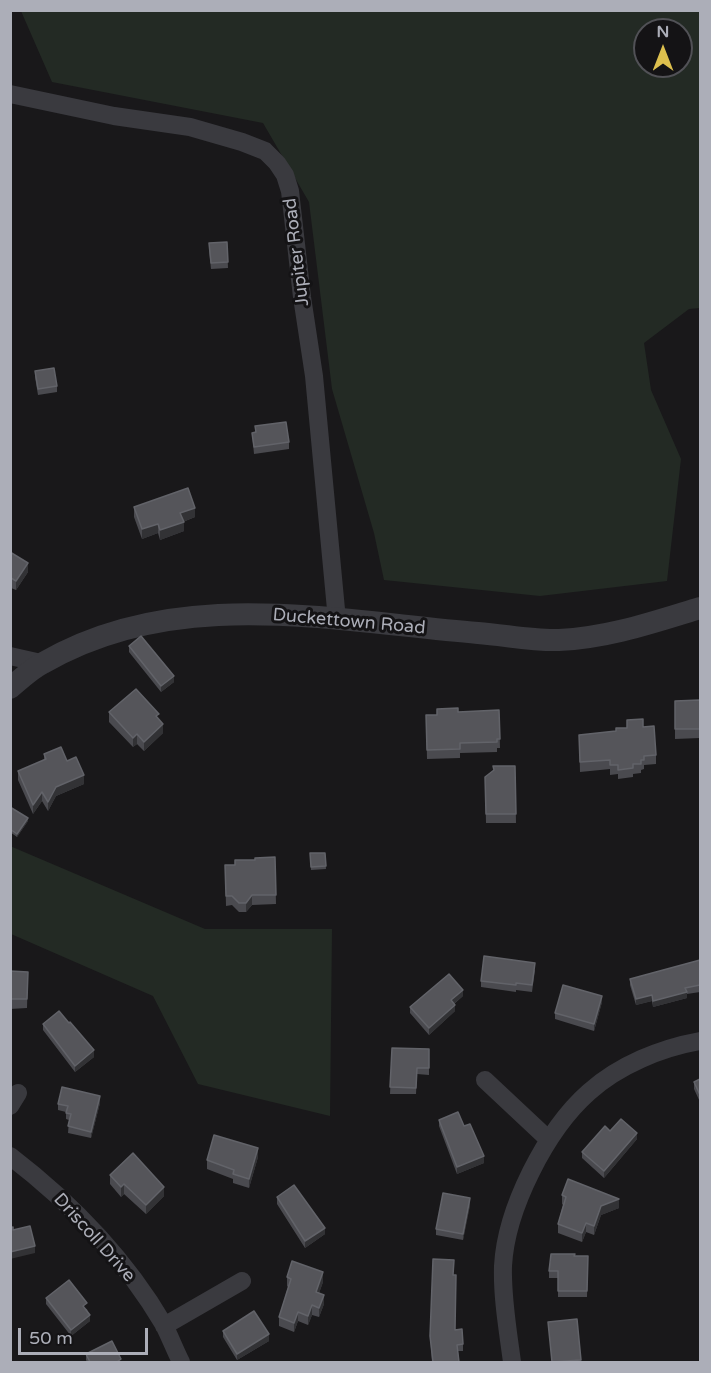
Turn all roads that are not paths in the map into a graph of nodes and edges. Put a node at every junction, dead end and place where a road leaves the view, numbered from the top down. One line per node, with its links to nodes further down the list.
1 (10, 94): 3 (street, Jupiter Road)
2 (700, 608): 3 (street, Duckettown Road)
3 (337, 620): 5 (street, Duckettown Road)
4 (10, 656): 5 (street)
5 (42, 663): 6 (street, Duckettown Road)
6 (10, 688)
7 (700, 1041): 9 (street)
8 (485, 1080): 9 (street)
9 (549, 1140): 14 (street)
10 (10, 1156): 12 (street, Driscoll Drive)
11 (242, 1281): 12 (street)
12 (164, 1326): 13 (street, Driscoll Drive)
13 (181, 1362)
14 (512, 1362)

